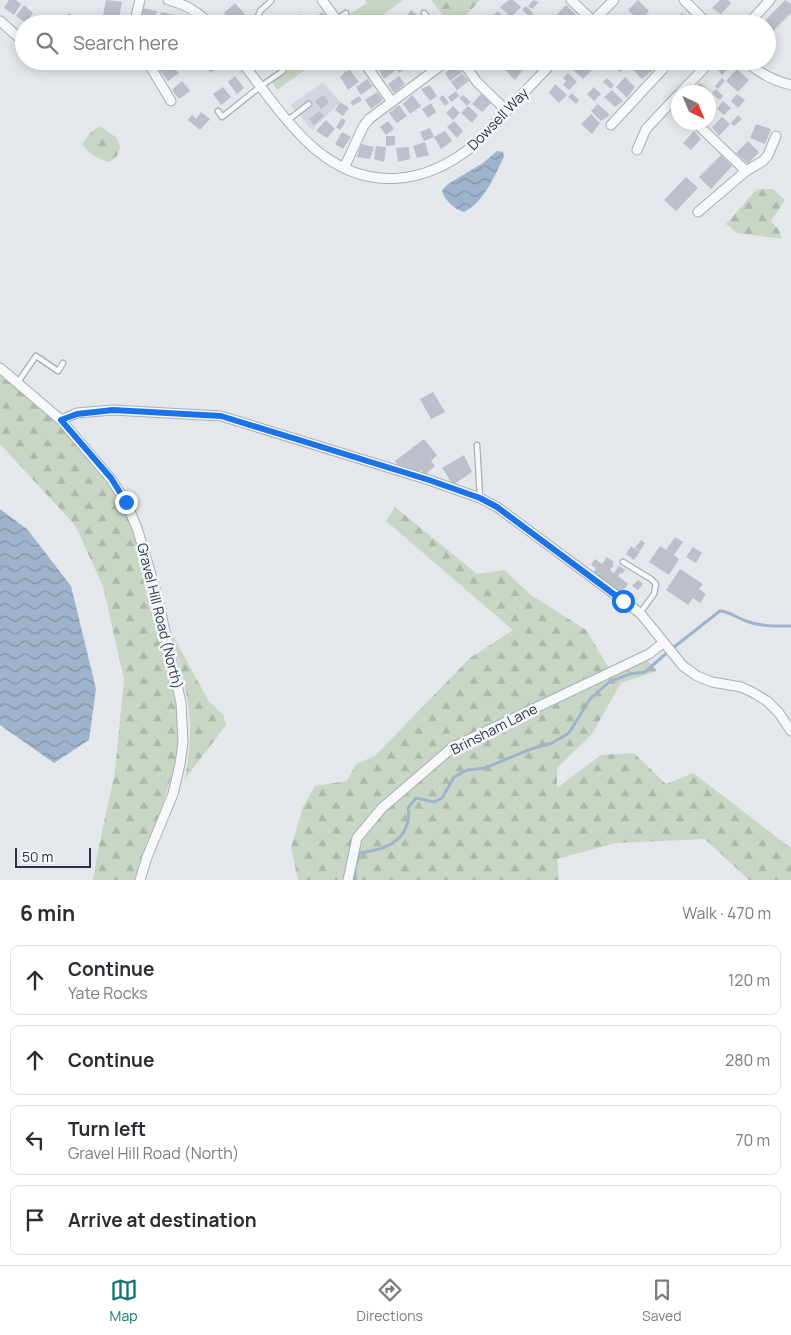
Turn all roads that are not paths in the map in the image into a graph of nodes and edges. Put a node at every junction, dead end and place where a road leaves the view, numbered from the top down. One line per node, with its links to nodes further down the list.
1 (140, 0): 9 (street)
2 (168, 0): 10 (street)
3 (322, 0): 12 (street)
4 (571, 0): 13 (street)
5 (614, 0): 14 (street)
6 (684, 0): 15 (street)
7 (770, 0): 16 (street)
8 (271, 1): 11 (lane)
9 (136, 15)
10 (199, 15)
11 (258, 15)
12 (332, 15)
13 (585, 15)
14 (598, 15)
15 (696, 15)
16 (756, 15)
17 (0, 21): 18 (street)
18 (15, 34)
19 (152, 70): 32 (street)
20 (248, 70): 31 (street, Dowsell Way)
21 (282, 70): 31 (lane)
22 (369, 70): 33 (street)
23 (435, 70): 33 (street)
24 (468, 70): 37 (street)
25 (545, 70): 37 (street, Dowsell Way)
26 (662, 70): 39 (street)
27 (703, 70): 29 (street)
28 (755, 70): 30 (street)
29 (690, 85)
30 (791, 85)
31 (262, 88): 36 (lane); 38 (street, Dowsell Way)
32 (170, 101)
33 (392, 102): 43 (street)
34 (309, 104): 38 (lane)
35 (671, 105): 42 (street)
36 (218, 111)
37 (506, 111): 43 (street, Dowsell Way)
38 (288, 120): 43 (street, Dowsell Way)
39 (611, 125)
40 (703, 130): 44 (street)
41 (776, 136): 44 (street)
42 (636, 150)
43 (344, 168)
44 (746, 171): 45 (street)
45 (698, 212)
46 (63, 363): 48 (lane)
47 (0, 368): 48 (street, Gravel Hill Road (North))
48 (18, 382): 49 (street, Gravel Hill Road (North))
49 (61, 420): 51 (street); 56 (street, Gravel Hill Road (North))
50 (477, 444): 51 (lane)
51 (480, 498): 53 (street)
52 (623, 562): 53 (lane)
53 (640, 613): 54 (street)
54 (663, 643): 55 (street); 57 (street, Brinsham Lane)
55 (791, 731)
56 (140, 880)
57 (348, 880)

